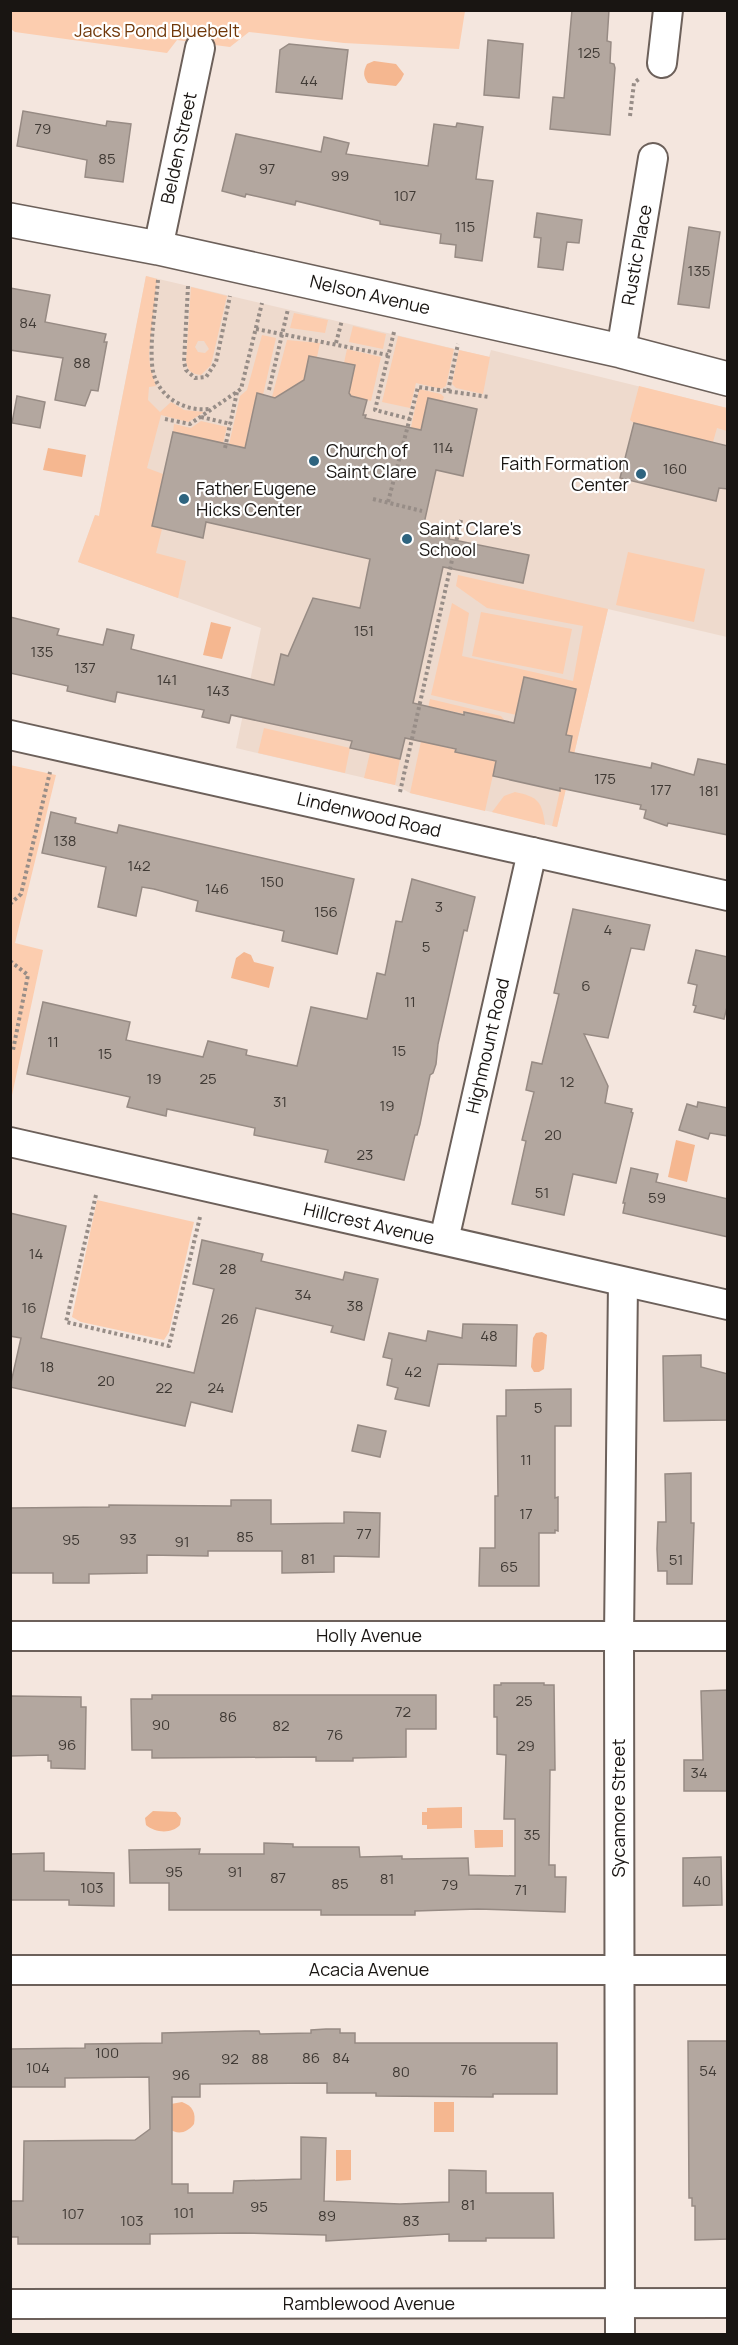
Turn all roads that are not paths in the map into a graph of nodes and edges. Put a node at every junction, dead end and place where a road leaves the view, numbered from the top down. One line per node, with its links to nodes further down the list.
1 (668, 10): 3 (street)
2 (200, 48): 6 (street, Belden Street)
3 (662, 63)
4 (653, 158): 7 (street, Rustic Place)
5 (10, 220): 6 (street, Nelson Avenue)
6 (158, 262): 7 (street, Nelson Avenue)
7 (621, 351): 8 (street, Nelson Avenue)
8 (728, 379)
9 (10, 735): 10 (street, Lindenwood Road)
10 (532, 852): 11 (street, Lindenwood Road); 13 (street, Highmount Road)
11 (728, 896)
12 (10, 1142): 13 (street, Hillcrest Avenue)
13 (444, 1240): 14 (street, Hillcrest Avenue)
14 (623, 1282): 15 (street, Hillcrest Avenue); 17 (street, Sycamore Street)
15 (728, 1305)
16 (10, 1636): 17 (street, Holly Avenue)
17 (618, 1636): 18 (street, Holly Avenue); 21 (street, Sycamore Street)
18 (728, 1636)
19 (10, 1970): 21 (street, Acacia Avenue)
20 (728, 1970): 21 (street, Acacia Avenue)
21 (619, 1971): 22 (street, Sycamore Street)
22 (620, 2303): 23 (street, Ramblewood Avenue); 24 (street, Ramblewood Avenue); 25 (street, Sycamore Street)
23 (728, 2303)
24 (10, 2304)
25 (620, 2334)

